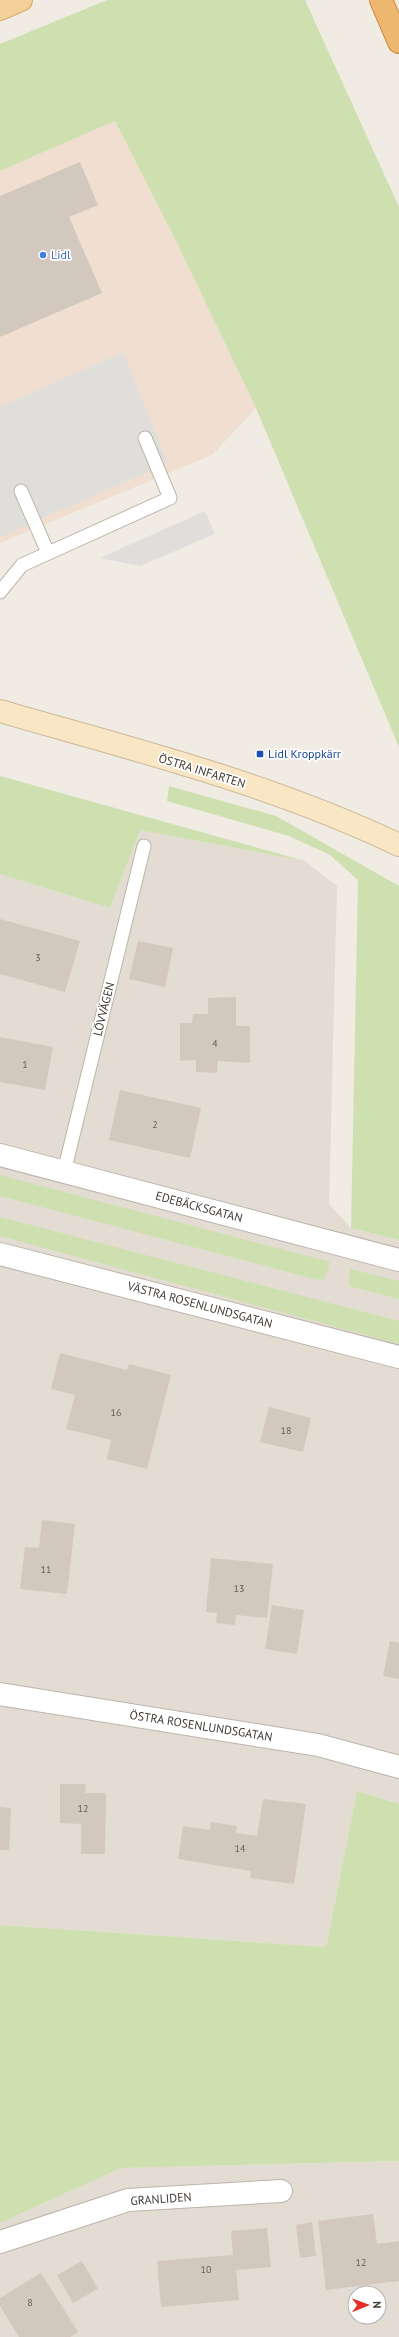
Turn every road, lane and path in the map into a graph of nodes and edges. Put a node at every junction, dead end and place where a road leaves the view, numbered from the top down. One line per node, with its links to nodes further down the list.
1 (21, 0): 3 (main road)
2 (381, 0): 4 (highway)
3 (0, 9)
4 (399, 42)
5 (145, 438): 7 (lane)
6 (21, 491): 7 (lane)
7 (48, 553): 8 (lane)
8 (0, 592)
9 (0, 711): 10 (street, ÖSTRA INFARTEN)
10 (399, 845)
11 (144, 846): 13 (lane, LÖVVÄGEN)
12 (0, 1155): 13 (street, EDEBÄCKSGATAN)
13 (64, 1172): 15 (street, EDEBÄCKSGATAN)
14 (0, 1254): 16 (street, VÄSTRA ROSENLUNDSGATAN)
15 (399, 1260)
16 (399, 1357)
17 (0, 1694): 18 (street, ÖSTRA ROSENLUNDSGATAN)
18 (399, 1768)
19 (281, 2191): 20 (street, GRANLIDEN)
20 (0, 2242)

